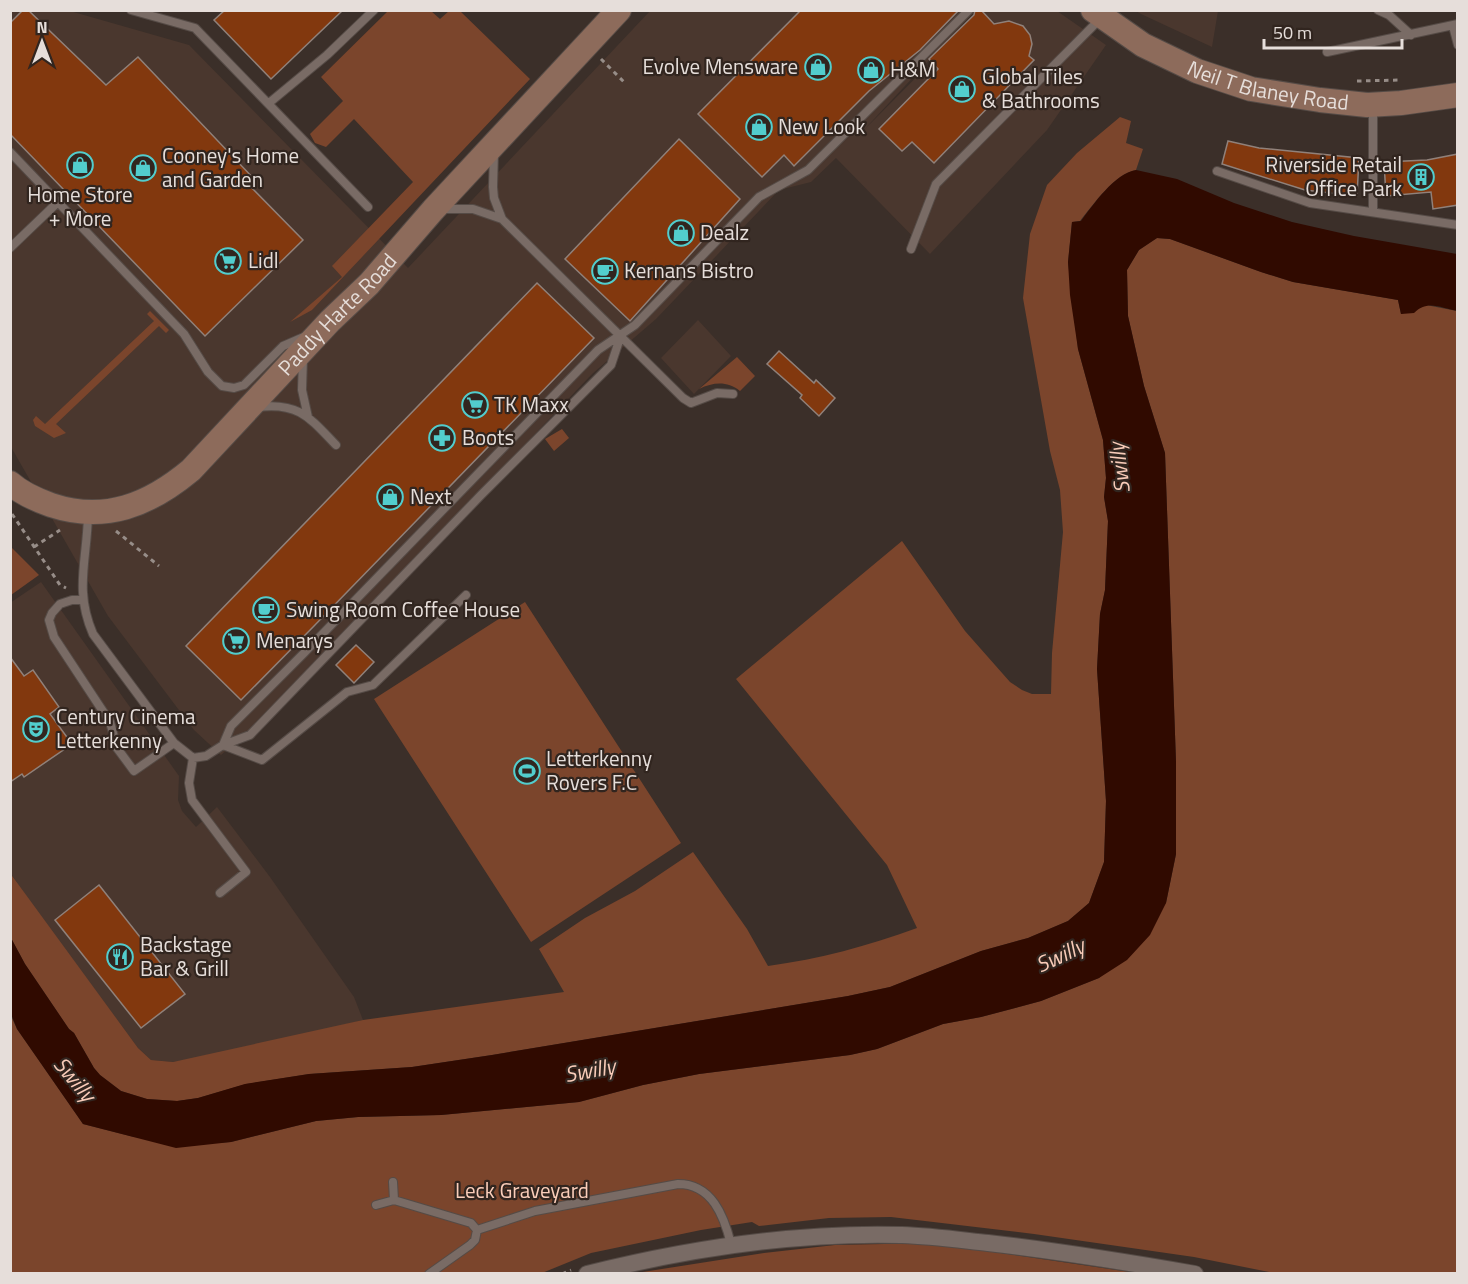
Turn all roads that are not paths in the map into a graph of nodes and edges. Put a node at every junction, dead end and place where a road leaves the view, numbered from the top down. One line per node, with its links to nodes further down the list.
1 (374, 10): 12 (lane)
2 (969, 10): 25 (lane)
3 (1378, 10): 8 (lane)
4 (134, 11): 12 (lane)
5 (614, 12): 14 (main road, Paddy Harte Road)
6 (1097, 14): 13 (main road, Neil T Blaney Road); 24 (lane)
7 (1456, 25): 8 (lane); 9 (lane)
8 (1411, 35): 10 (lane)
9 (1458, 45)
10 (1327, 52)
11 (1458, 95): 13 (main road, Neil T Blaney Road)
12 (269, 103): 18 (lane)
13 (1373, 105): 20 (lane)
14 (496, 142): 19 (main road, Paddy Harte Road); 21 (lane)
15 (10, 152): 17 (lane)
16 (1217, 171): 20 (lane)
17 (58, 202): 23 (lane); 26 (lane)
18 (368, 207)
19 (433, 210): 21 (lane); 26 (main road, Paddy Harte Road)
20 (1373, 212): 22 (lane)
21 (502, 219): 25 (lane)
22 (1458, 225)
23 (10, 248)
24 (912, 249)
25 (621, 334): 27 (lane); 36 (lane); 36 (lane)
26 (311, 342): 28 (main road, Paddy Harte Road); 29 (lane)
27 (733, 394)
28 (246, 409): 29 (lane); 32 (main road, Paddy Harte Road)
29 (308, 417): 30 (lane)
30 (336, 445)
31 (10, 483): 32 (main road, Paddy Harte Road)
32 (88, 512): 34 (lane)
33 (466, 595): 36 (lane)
34 (82, 600): 35 (lane); 35 (lane)
35 (174, 743): 37 (lane)
36 (224, 745): 37 (lane)
37 (192, 758): 38 (lane)
38 (220, 893)
39 (393, 1182): 40 (lane)
40 (394, 1200): 41 (lane); 42 (lane)
41 (376, 1205)
42 (477, 1230): 43 (lane); 44 (lane)
43 (731, 1244): 45 (street); 46 (street)
44 (429, 1274)
45 (587, 1274)
46 (1195, 1274)

